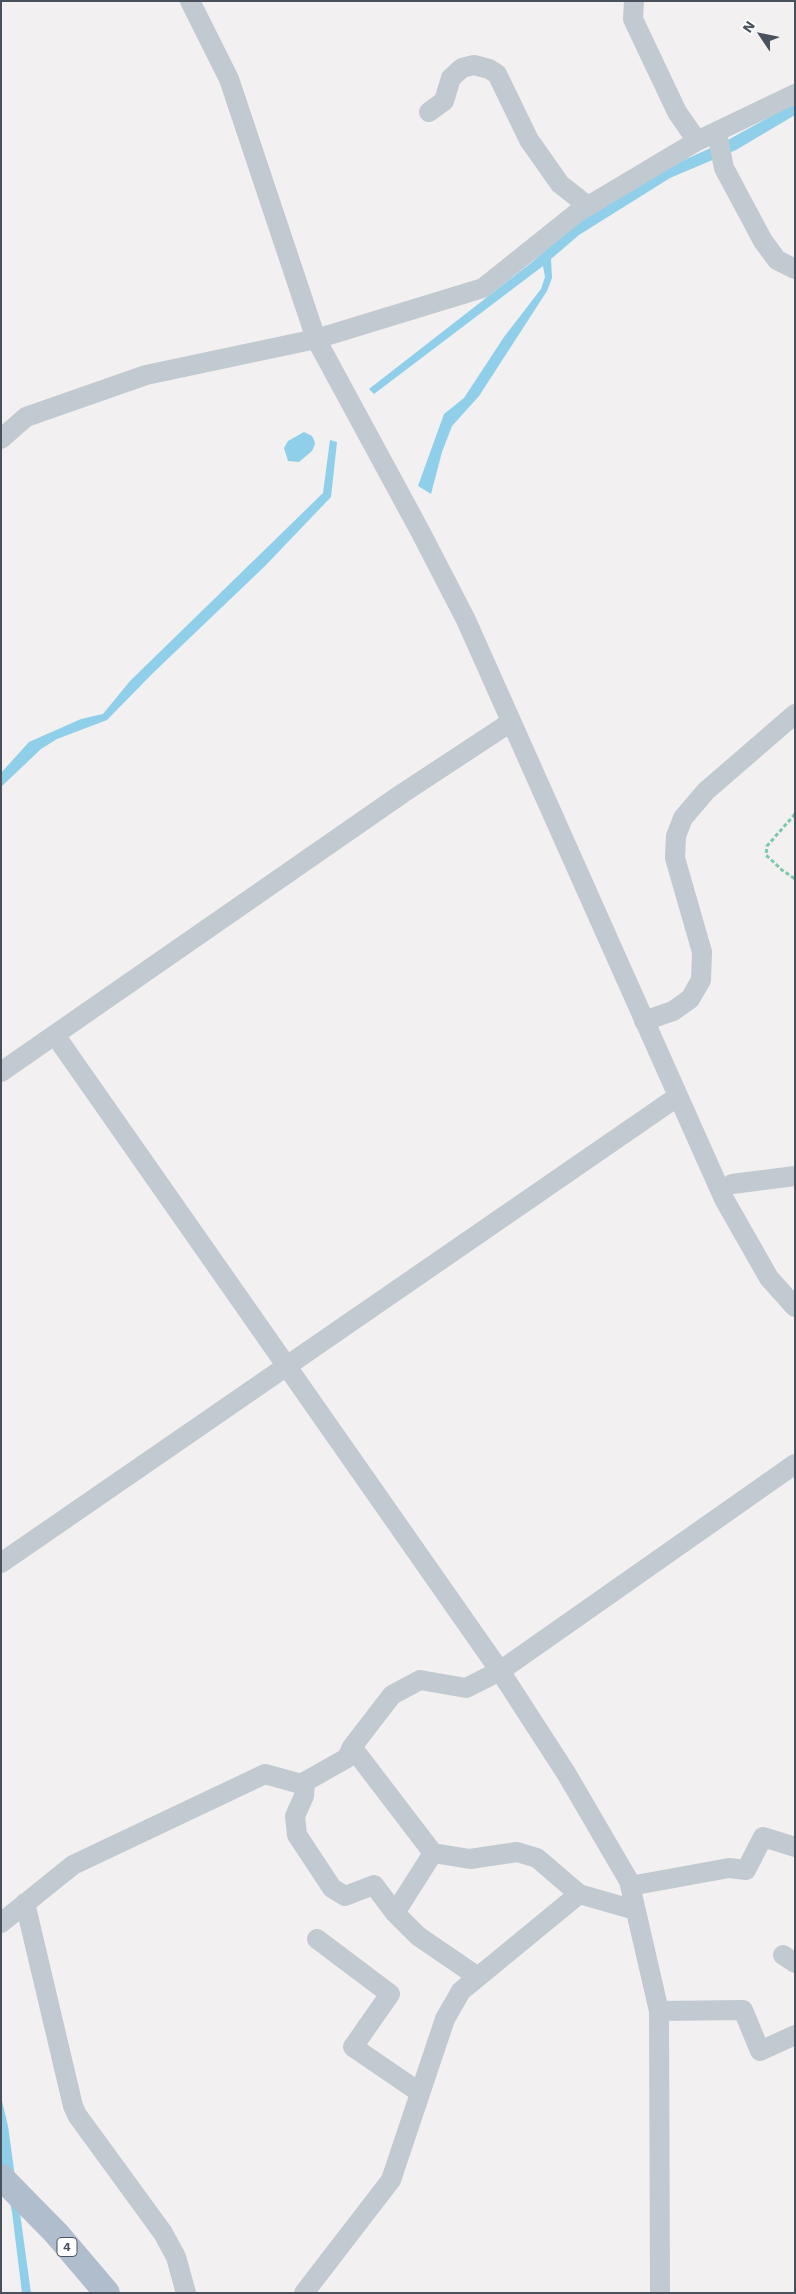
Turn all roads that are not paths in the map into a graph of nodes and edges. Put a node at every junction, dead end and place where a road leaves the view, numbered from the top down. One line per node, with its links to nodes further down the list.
1 (634, 1): 6 (street)
2 (193, 3): 9 (street)
3 (795, 94): 5 (street)
4 (429, 112): 7 (street)
5 (717, 133): 6 (street); 8 (street)
6 (697, 142): 7 (street)
7 (588, 206): 9 (street)
8 (795, 269)
9 (316, 339): 10 (street); 12 (street)
10 (1, 439)
11 (795, 714): 13 (street)
12 (511, 722): 13 (street); 14 (street)
13 (644, 1021): 16 (street)
14 (54, 1035): 15 (street); 20 (street)
15 (1, 1072)
16 (677, 1097): 19 (street); 20 (street)
17 (795, 1176): 18 (street)
18 (732, 1184)
19 (795, 1307)
20 (288, 1366): 22 (street); 23 (street)
21 (795, 1464): 23 (street)
22 (1, 1563)
23 (500, 1671): 24 (street); 28 (street)
24 (352, 1747): 25 (street); 27 (street)
25 (304, 1782): 30 (street); 32 (street)
26 (795, 1847): 28 (street)
27 (433, 1853): 29 (street); 32 (street)
28 (630, 1886): 31 (street)
29 (579, 1894): 31 (street); 35 (street)
30 (25, 1903): 33 (street); 41 (street)
31 (635, 1910): 36 (street)
32 (395, 1913): 35 (street)
33 (1, 1922)
34 (317, 1939): 38 (street)
35 (478, 1977): 38 (street)
36 (660, 2011): 37 (street); 43 (street)
37 (795, 2035)
38 (420, 2092): 42 (street)
39 (1, 2177): 40 (main road, 4)
40 (107, 2293)
41 (186, 2293)
42 (304, 2293)
43 (660, 2293)

